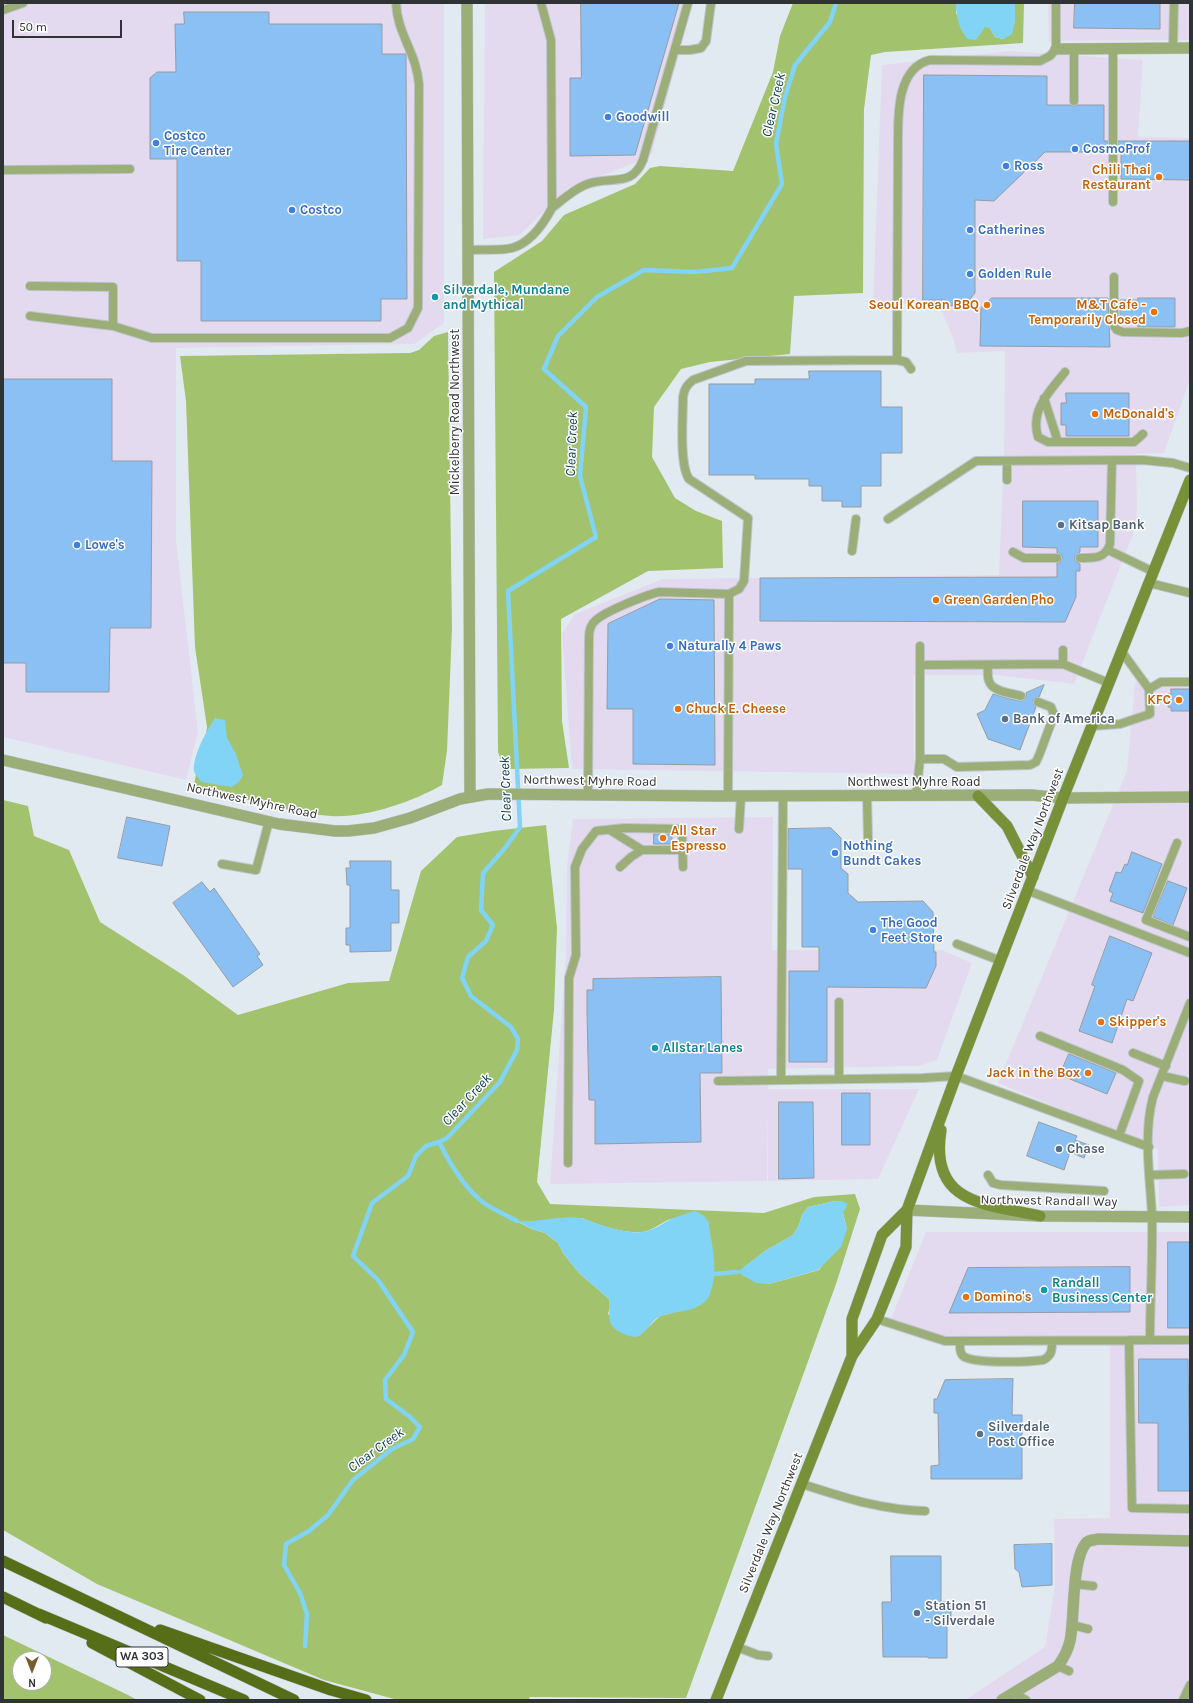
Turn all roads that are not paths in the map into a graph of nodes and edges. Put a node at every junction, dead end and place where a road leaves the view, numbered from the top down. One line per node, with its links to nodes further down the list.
1 (23, 3): 9 (lane)
2 (396, 3): 25 (lane)
3 (467, 3): 21 (street, Mickelberry Road Northwest)
4 (541, 3): 20 (lane)
5 (688, 3): 15 (lane)
6 (711, 3): 15 (lane)
7 (1056, 3): 14 (lane)
8 (1174, 3): 12 (lane)
9 (3, 10)
10 (1074, 48): 11 (street); 14 (street); 16 (lane)
11 (1113, 48): 12 (street); 19 (lane)
12 (1173, 48): 13 (street)
13 (1190, 48)
14 (1056, 49): 27 (lane)
15 (675, 50): 20 (lane)
16 (1074, 101)
17 (130, 169): 18 (lane)
18 (3, 170)
19 (1112, 202)
20 (552, 208): 21 (lane)
21 (468, 250): 63 (street, Mickelberry Road Northwest)
22 (1114, 277): 26 (lane)
23 (30, 286): 25 (lane)
24 (30, 316): 25 (lane)
25 (113, 326)
26 (1190, 331)
27 (897, 360): 28 (lane); 47 (lane)
28 (911, 369)
29 (1065, 372): 30 (lane)
30 (1044, 398): 32 (lane); 32 (lane)
31 (1143, 434): 32 (lane)
32 (1058, 442)
33 (1112, 460): 34 (lane); 35 (lane); 40 (lane)
34 (1008, 461): 36 (lane); 39 (lane)
35 (1190, 468)
36 (1007, 480)
37 (1190, 480): 45 (main road, Silverdale Way Northwest)
38 (856, 519): 41 (lane)
39 (888, 519)
40 (1108, 550): 44 (lane); 45 (lane)
41 (852, 551)
42 (1013, 552): 43 (lane)
43 (1057, 558)
44 (1080, 558)
45 (1154, 572): 46 (main road, Silverdale Way Northwest)
46 (1149, 583): 48 (lane); 51 (main road, Silverdale Way Northwest)
47 (730, 594): 64 (lane); 65 (lane)
48 (1190, 594)
49 (920, 646): 53 (lane)
50 (1063, 650): 52 (lane)
51 (1122, 652): 56 (main road, Silverdale Way Northwest); 57 (lane)
52 (1064, 664): 54 (lane); 56 (lane)
53 (920, 665): 54 (lane); 61 (lane)
54 (988, 665): 58 (lane)
55 (1190, 682): 57 (lane)
56 (1109, 683): 60 (main road, Silverdale Way Northwest)
57 (1149, 689): 60 (lane)
58 (1021, 696)
59 (1038, 702): 61 (lane)
60 (1092, 726): 72 (main road, Silverdale Way Northwest)
61 (920, 759): 69 (lane)
62 (3, 760): 73 (street, Northwest Myhre Road)
63 (470, 796): 64 (street, Northwest Myhre Road); 73 (street, Northwest Myhre Road)
64 (588, 796): 65 (street, Northwest Myhre Road)
65 (728, 796): 66 (street, Northwest Myhre Road)
66 (741, 796): 67 (street, Northwest Myhre Road); 74 (lane)
67 (783, 796): 68 (street, Northwest Myhre Road); 97 (lane)
68 (867, 796): 69 (street, Northwest Myhre Road); 76 (lane)
69 (916, 796): 70 (street, Northwest Myhre Road)
70 (978, 796): 72 (street, Northwest Myhre Road); 83 (main road)
71 (1190, 797): 72 (street, Northwest Myhre Road)
72 (1063, 798): 83 (main road, Silverdale Way Northwest)
73 (269, 821): 80 (lane)
74 (738, 829)
75 (610, 830): 78 (lane); 79 (lane); 103 (lane)
76 (868, 839)
77 (1177, 843): 85 (lane)
78 (642, 850): 79 (lane); 81 (lane)
79 (683, 850): 82 (lane)
80 (222, 864)
81 (620, 867)
82 (683, 867)
83 (1033, 877): 84 (main road, Silverdale Way Northwest)
84 (1029, 891): 87 (lane); 88 (main road, Silverdale Way Northwest)
85 (1190, 937)
86 (957, 944): 88 (lane)
87 (1190, 953)
88 (1001, 961): 94 (main road, Silverdale Way Northwest)
89 (840, 1002): 96 (lane)
90 (1190, 1003): 93 (lane)
91 (1040, 1036): 101 (lane)
92 (1133, 1053): 93 (lane)
93 (1166, 1066): 95 (lane)
94 (956, 1076): 96 (lane); 100 (main road, Silverdale Way Northwest); 101 (lane)
95 (1162, 1076): 99 (lane); 102 (lane)
96 (840, 1079): 97 (lane)
97 (781, 1080): 98 (lane)
98 (718, 1081)
99 (1185, 1081)
100 (944, 1109): 108 (main road, Silverdale Way Northwest); 109 (main road)
101 (1119, 1136): 102 (lane)
102 (1149, 1147): 106 (lane)
103 (568, 1164)
104 (1184, 1174): 106 (lane)
105 (988, 1175): 107 (lane)
106 (1150, 1175): 110 (lane)
107 (1104, 1191)
108 (907, 1210): 109 (street, Northwest Randall Way); 112 (main road, Silverdale Way Northwest); 118 (main road, Silverdale Way Northwest)
109 (1040, 1216): 110 (street, Northwest Randall Way)
110 (1152, 1217): 111 (street, Northwest Randall Way); 114 (lane)
111 (1190, 1217)
112 (877, 1320): 116 (lane); 118 (main road, Silverdale Way Northwest)
113 (1129, 1340): 114 (lane); 117 (lane); 120 (lane)
114 (1150, 1340): 115 (lane)
115 (1190, 1340)
116 (960, 1341): 117 (lane); 117 (lane)
117 (1052, 1341)
118 (852, 1356): 119 (main road, Silverdale Way Northwest)
119 (802, 1484): 121 (lane); 131 (main road, Silverdale Way Northwest)
120 (1190, 1509)
121 (925, 1511)
122 (1190, 1542): 124 (street)
123 (3, 1561): 127 (highway, WA 303)
124 (1075, 1584): 125 (lane); 129 (street)
125 (1093, 1586)
126 (3, 1597): 128 (highway, WA 303)
127 (104, 1610): 139 (highway, WA 303); 140 (highway)
128 (39, 1614): 137 (highway); 138 (highway, WA 303)
129 (1072, 1625): 130 (lane); 133 (street)
130 (1088, 1629)
131 (737, 1647): 132 (lane); 141 (main road, Silverdale Way Northwest)
132 (768, 1656)
133 (1058, 1666): 134 (lane); 136 (street)
134 (1069, 1671)
135 (1190, 1685): 144 (lane)
136 (1014, 1693): 142 (street); 143 (lane)
137 (200, 1700)
138 (244, 1700)
139 (294, 1700)
140 (366, 1700)
141 (716, 1700)
142 (1002, 1700)
143 (1026, 1700)
144 (1183, 1700)

